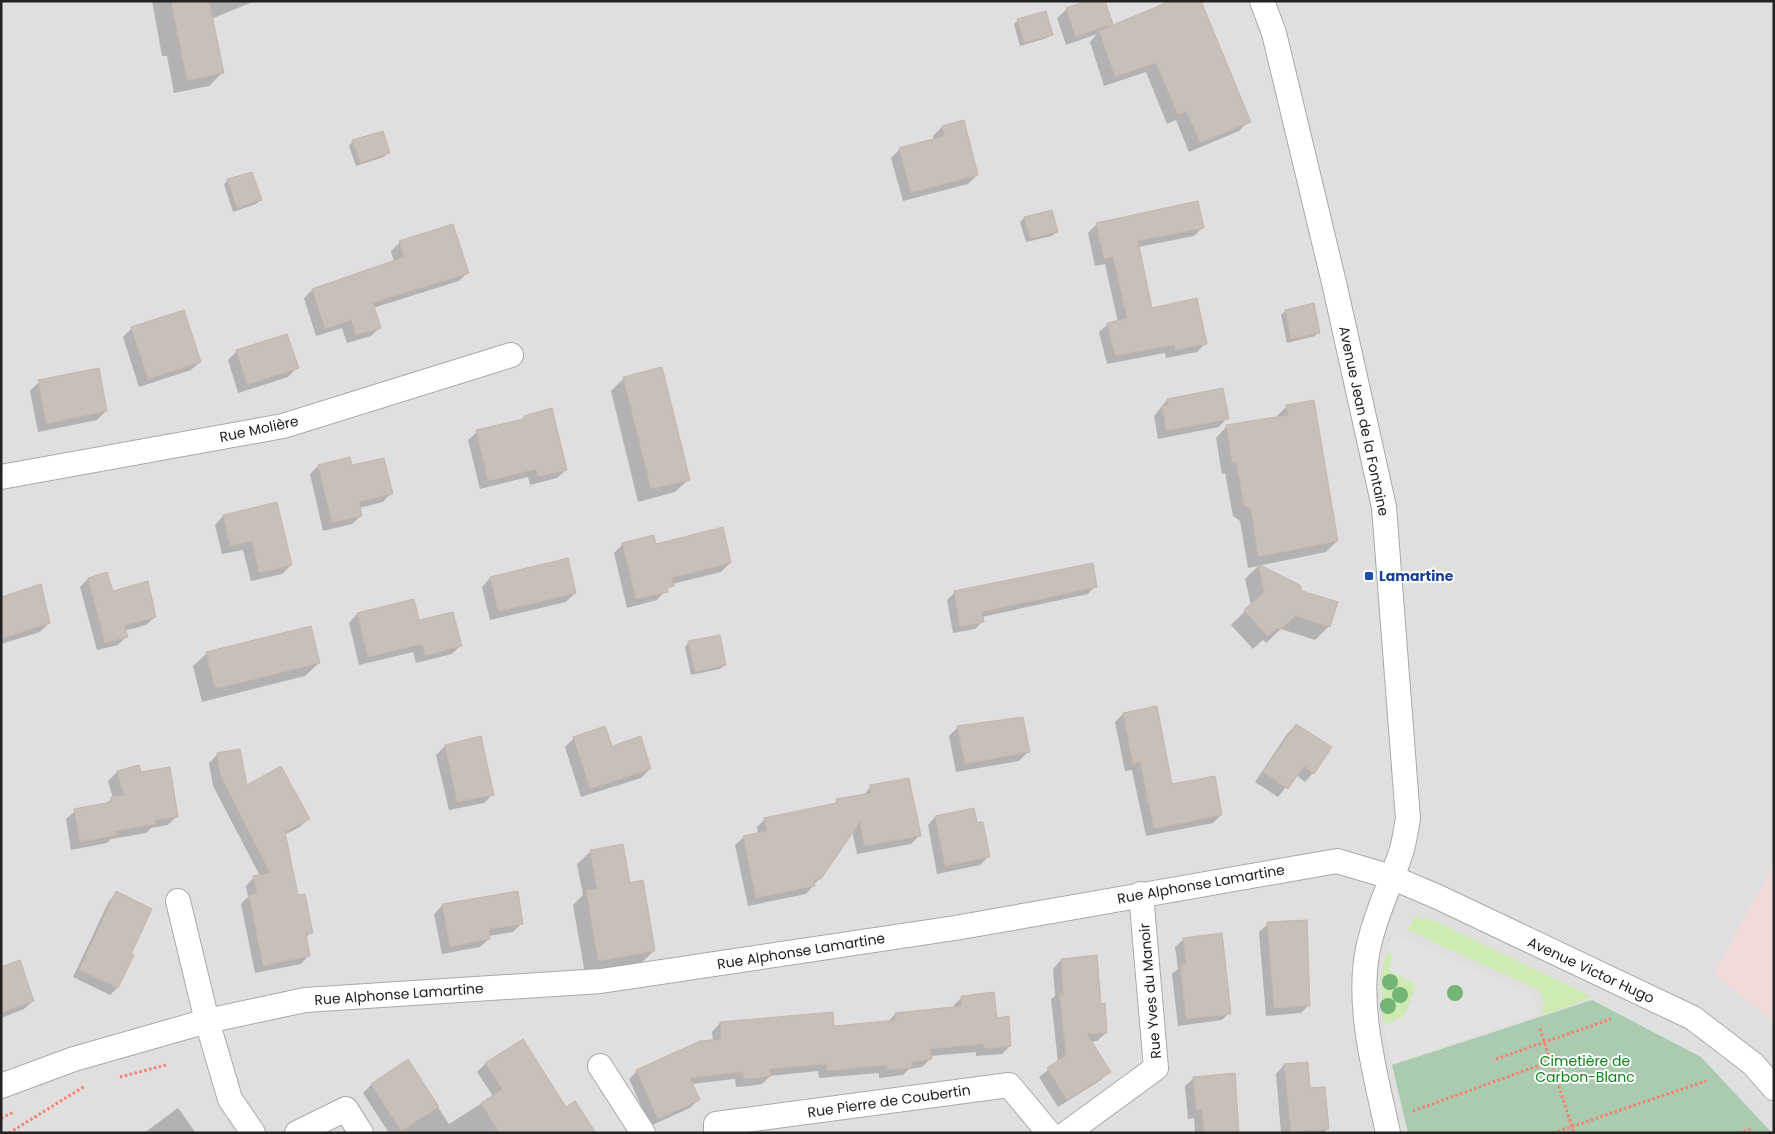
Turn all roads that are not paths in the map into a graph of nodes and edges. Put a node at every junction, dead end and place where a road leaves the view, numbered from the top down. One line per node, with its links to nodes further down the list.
1 (1262, 1): 4 (street, Avenue Jean de la Fontaine)
2 (511, 355): 3 (street, Rue Molière)
3 (1, 477)
4 (1391, 877): 5 (street, Rue Alphonse Lamartine); 10 (street, Avenue Victor Hugo); 18 (street, Avenue Jean de la Fontaine)
5 (1141, 894): 7 (street, Rue Alphonse Lamartine); 17 (street, Rue Yves du Manoir)
6 (178, 901): 7 (street)
7 (207, 1021): 9 (street, Rue Alphonse Lamartine); 11 (street)
8 (600, 1066): 14 (street)
9 (1, 1086)
10 (1774, 1088)
11 (253, 1133)
12 (297, 1133): 13 (street)
13 (361, 1133)
14 (643, 1133)
15 (716, 1133): 16 (street, Rue Pierre de Coubertin)
16 (1050, 1133)
17 (1067, 1133)
18 (1388, 1133)

